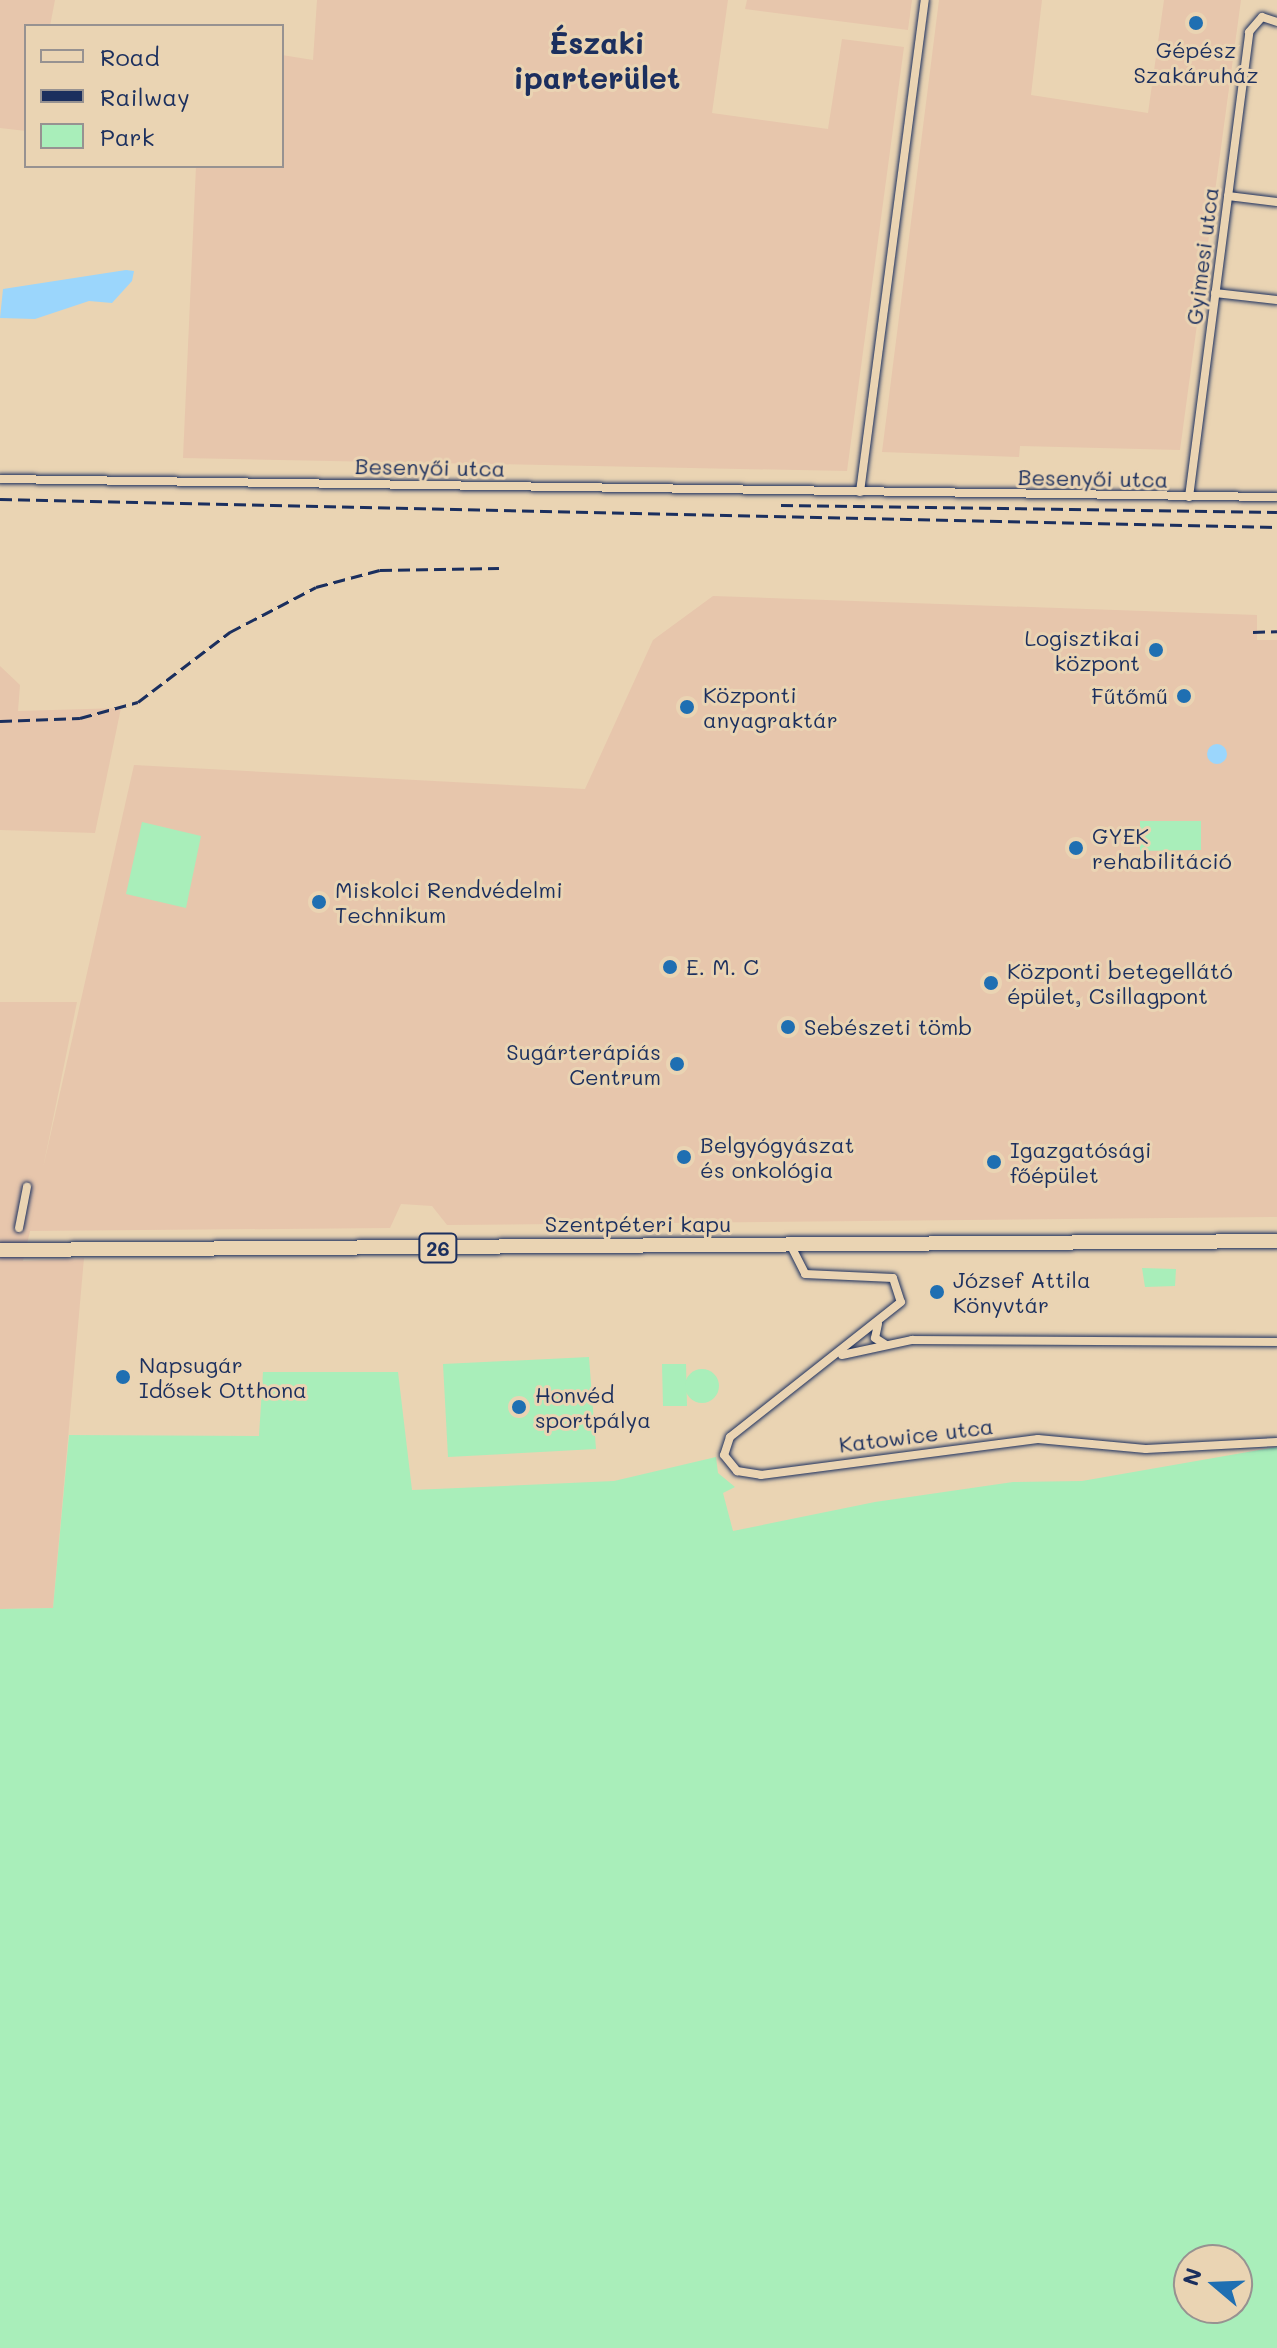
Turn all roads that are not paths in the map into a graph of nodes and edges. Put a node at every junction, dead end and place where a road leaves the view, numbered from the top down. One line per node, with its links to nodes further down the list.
1 (925, 0): 8 (street)
2 (1277, 22): 3 (street, Gyimesi utca)
3 (1228, 196): 4 (street); 5 (street, Gyimesi utca)
4 (1277, 202)
5 (1215, 293): 6 (street); 9 (street, Gyimesi utca)
6 (1277, 300)
7 (0, 479): 8 (street, Besenyői utca)
8 (860, 492): 9 (street, Besenyői utca)
9 (1189, 497): 10 (street, Besenyői utca)
10 (1277, 497)
11 (27, 1187): 12 (street)
12 (19, 1228)
13 (1277, 1241): 14 (main road, Szentpéteri kapu / 26)
14 (791, 1246): 15 (main road, Szentpéteri kapu / 26); 16 (street, Katowice utca)
15 (0, 1250)
16 (878, 1323): 18 (street); 19 (street, Katowice utca)
17 (1277, 1342): 18 (street, Katowice utca)
18 (886, 1345): 19 (street, Katowice utca)
19 (838, 1356): 20 (street, Katowice utca)
20 (1277, 1442)

